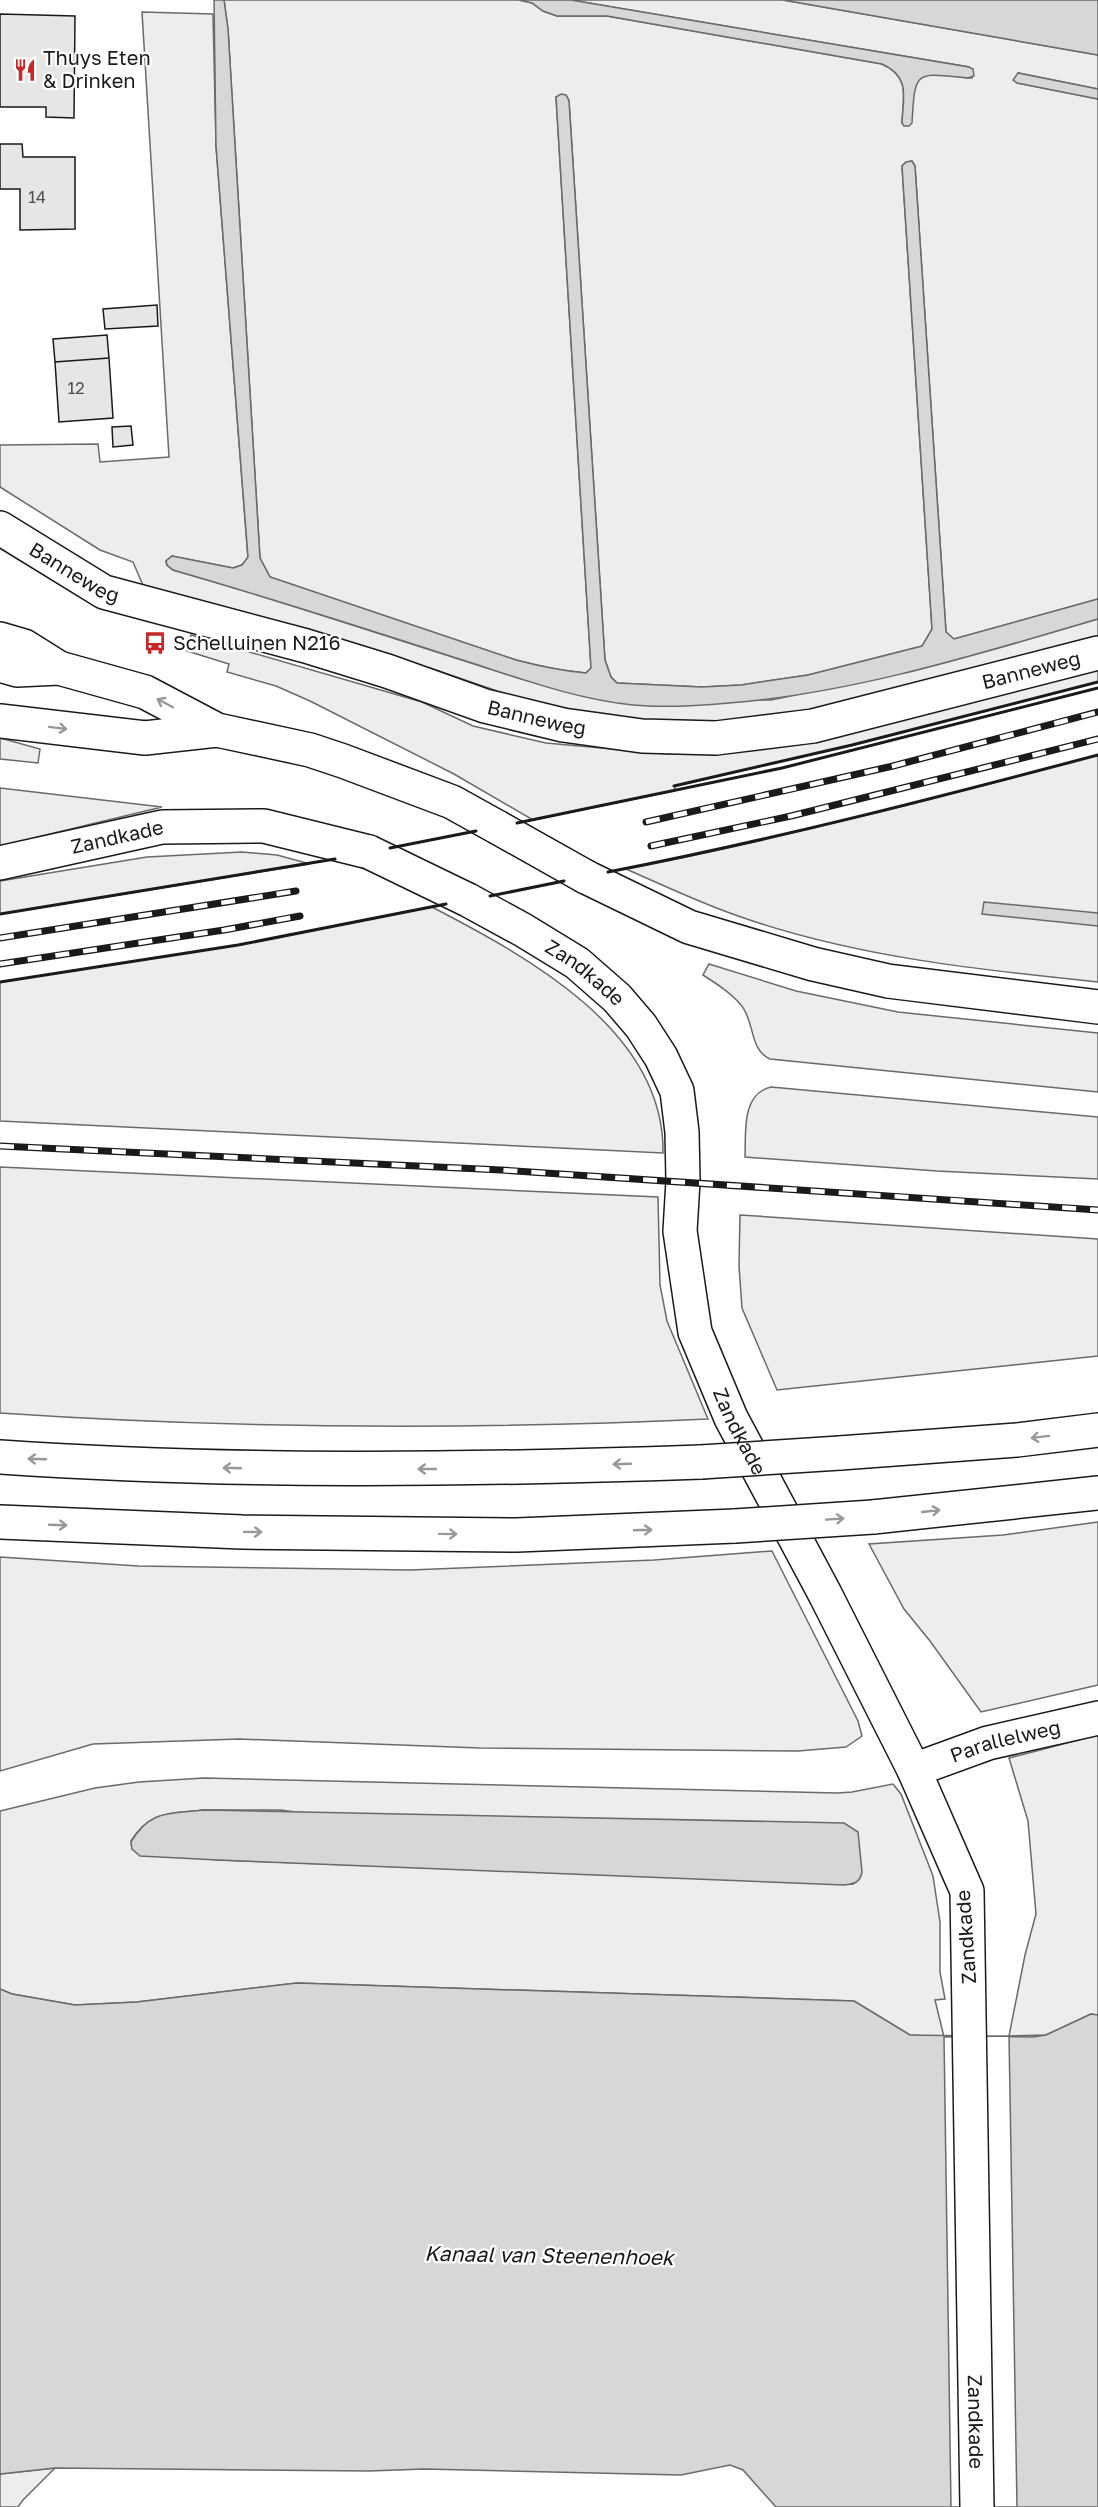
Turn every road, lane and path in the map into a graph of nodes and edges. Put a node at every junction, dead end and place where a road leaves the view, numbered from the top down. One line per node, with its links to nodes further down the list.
1 (0, 528): 3 (main road, Banneweg)
2 (0, 639): 5 (main road)
3 (1098, 653)
4 (0, 665): 5 (main road)
5 (59, 668): 7 (main road, one-way to 5)
6 (0, 721): 7 (main road, one-way to 7)
7 (217, 730): 9 (main road, bridge)
8 (0, 863): 15 (main road, Zandkade, bridge)
9 (1098, 1007)
10 (1098, 1430): 11 (main road, one-way to 11, bridge)
11 (0, 1458)
12 (1098, 1493): 13 (main road, one-way to 12, bridge)
13 (0, 1522)
14 (1098, 1718): 15 (main road, Parallelweg)
15 (914, 1770): 16 (main road, Zandkade)
16 (977, 2507)

